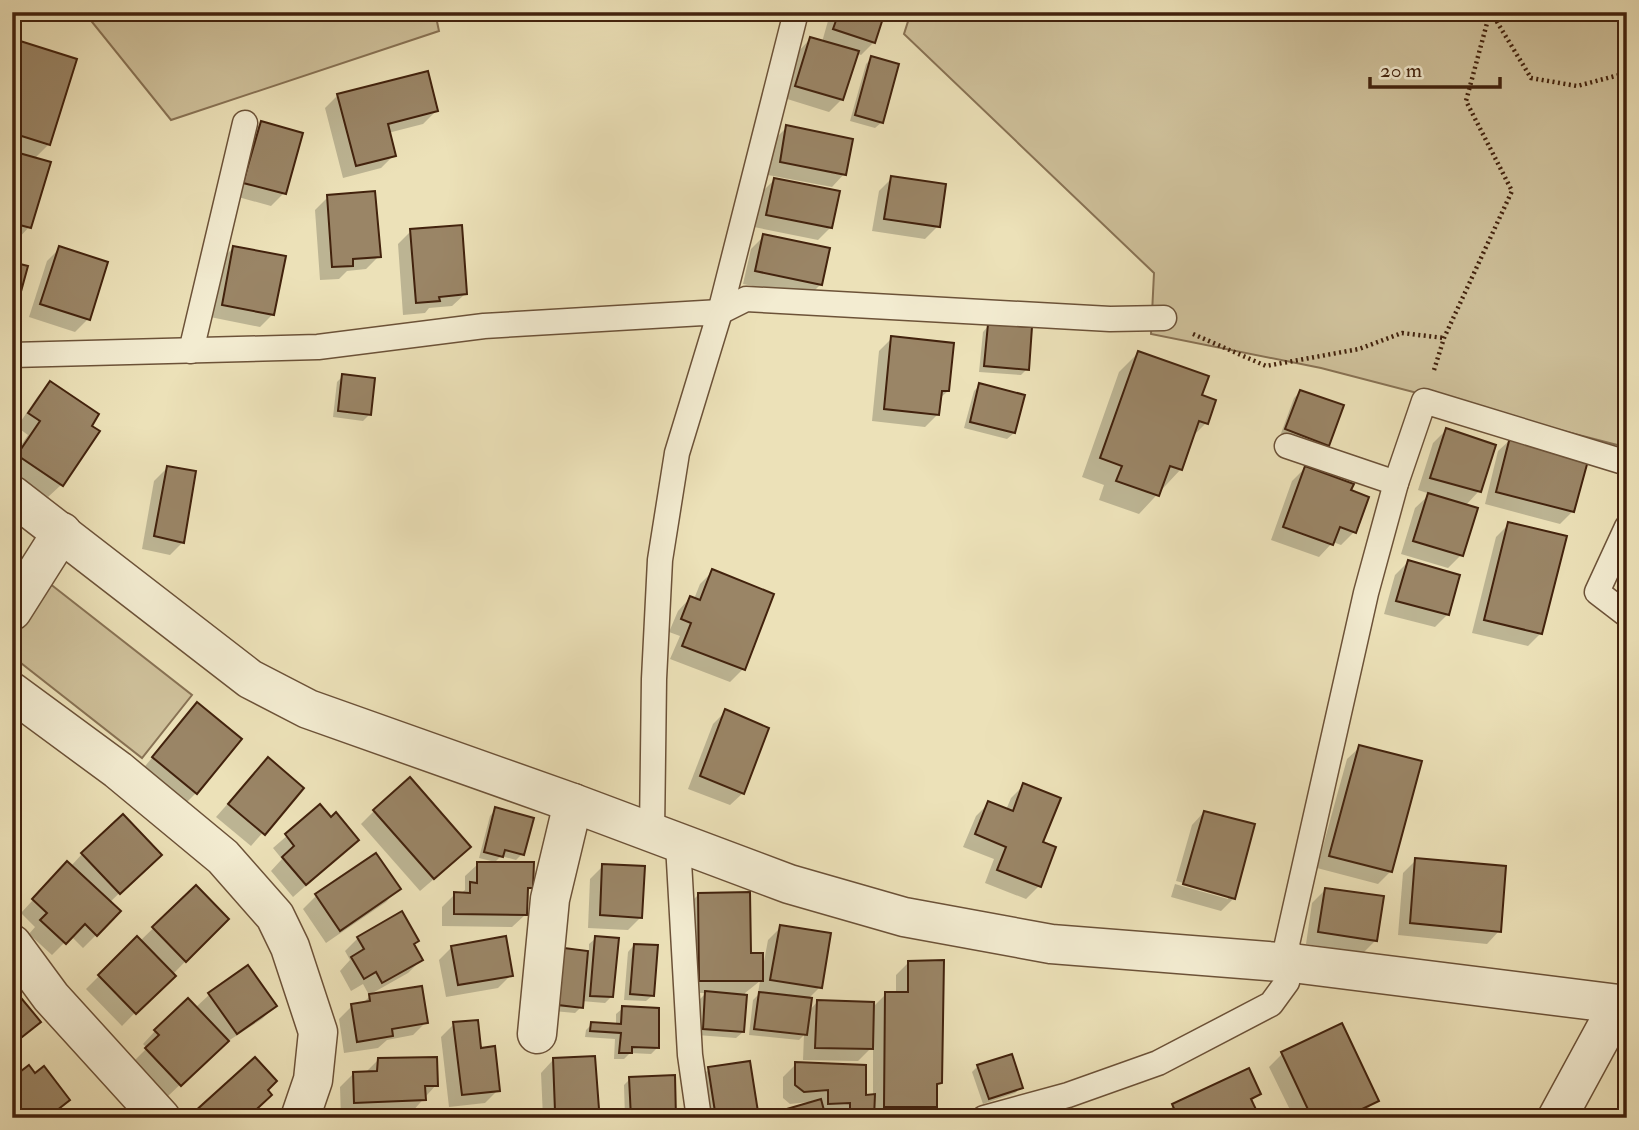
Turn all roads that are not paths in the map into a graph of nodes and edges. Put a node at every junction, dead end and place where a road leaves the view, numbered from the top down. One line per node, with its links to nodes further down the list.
1 (796, 12): 3 (lane)
2 (245, 123): 5 (lane)
3 (720, 312): 4 (lane); 5 (lane); 17 (lane)
4 (1164, 318)
5 (191, 351): 6 (lane)
6 (12, 355)
7 (1287, 446): 9 (lane)
8 (1627, 463): 9 (lane)
9 (1396, 483): 19 (lane)
10 (12, 495): 12 (street)
11 (1627, 527): 14 (lane)
12 (62, 532): 13 (street); 16 (street)
13 (12, 611)
14 (1627, 615)
15 (12, 692): 23 (street)
16 (573, 803): 17 (street); 21 (street)
17 (665, 838): 19 (street); 24 (lane)
18 (12, 944): 22 (street)
19 (1292, 963): 20 (street); 25 (lane)
20 (1623, 1004): 26 (street)
21 (537, 1034)
22 (161, 1118)
23 (300, 1118)
24 (699, 1118)
25 (984, 1118)
26 (1557, 1118)

